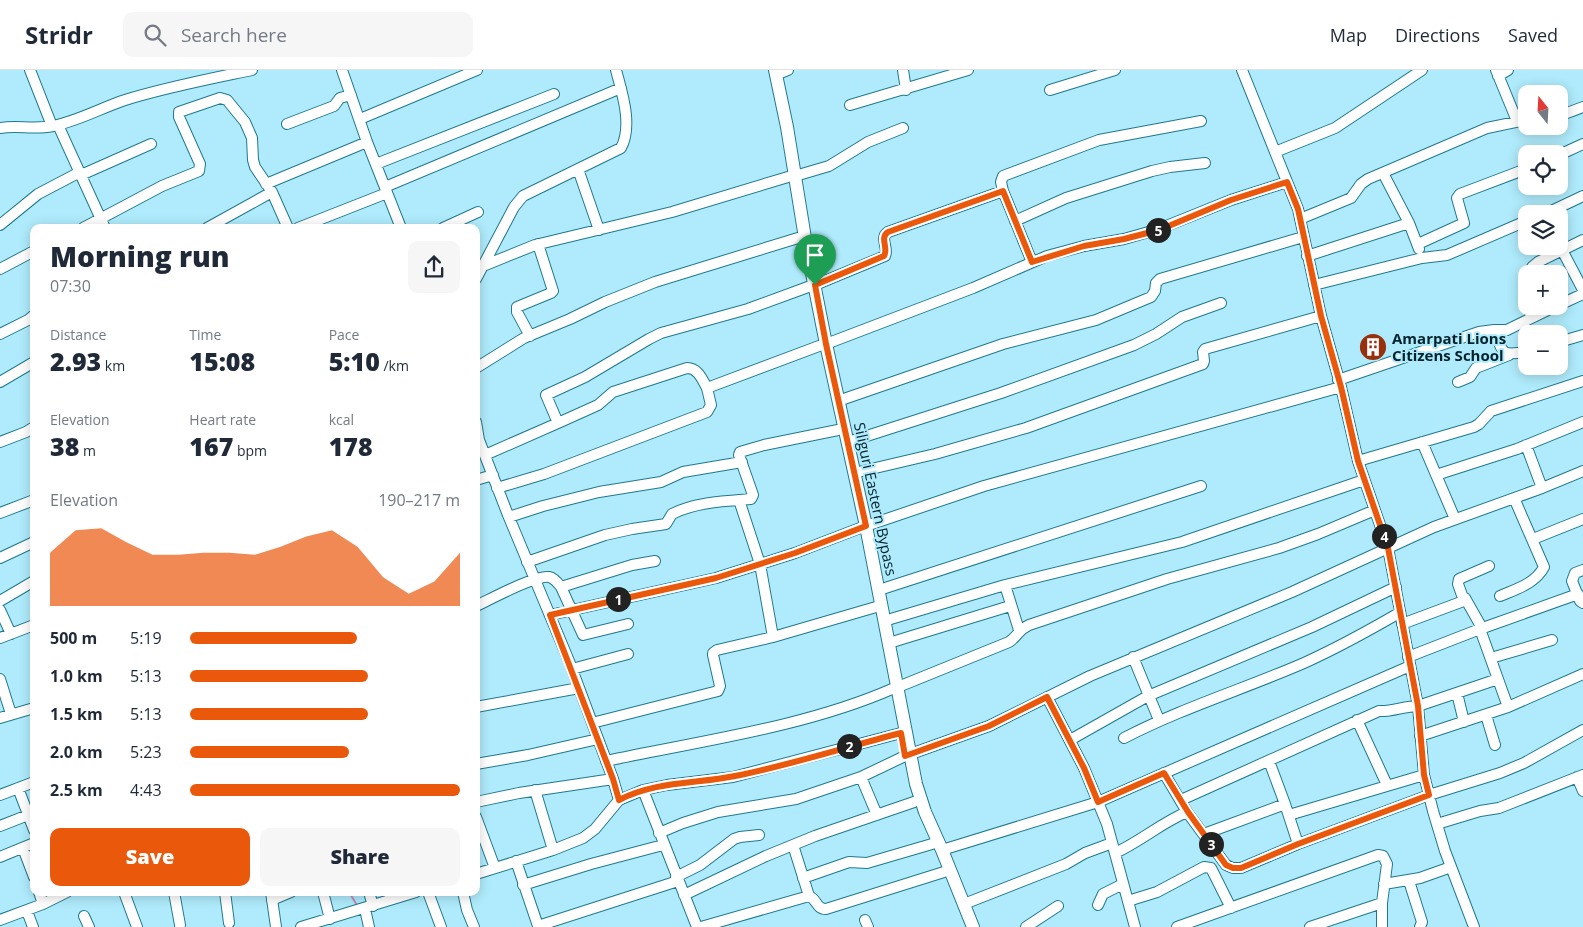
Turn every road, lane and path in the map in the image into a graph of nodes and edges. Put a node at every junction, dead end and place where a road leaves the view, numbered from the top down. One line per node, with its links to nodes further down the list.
1 (30, 70): 29 (street)
2 (252, 70): 15 (street)
3 (342, 70): 20 (street)
4 (477, 70): 25 (street)
5 (617, 70): 16 (street)
6 (788, 70): 13 (street)
7 (903, 70): 17 (street)
8 (968, 70): 17 (street)
9 (1115, 70): 18 (street)
10 (1242, 70): 36 (street)
11 (1422, 70): 36 (street)
12 (1508, 70): 14 (street)
13 (773, 72): 43 (main road, Siliguri Eastern Bypass)
14 (1497, 73): 23 (street)
15 (210, 74): 29 (street)
16 (621, 88): 39 (street); 46 (street)
17 (906, 90): 21 (street)
18 (1050, 90)
19 (554, 94): 38 (street)
20 (351, 95): 25 (street); 28 (street)
21 (850, 105)
22 (1583, 107): 24 (street)
23 (1518, 113)
24 (1568, 113)
25 (360, 119): 32 (street)
26 (1201, 121): 47 (street)
27 (1518, 122): 42 (street)
28 (287, 124)
29 (55, 126): 30 (street); 41 (street)
30 (0, 128)
31 (902, 128): 43 (street)
32 (366, 142): 38 (street); 45 (street)
33 (151, 144): 41 (street)
34 (1583, 144): 35 (street)
35 (1568, 151)
36 (1275, 152): 44 (street)
37 (1205, 163): 53 (street)
38 (376, 164): 46 (street)
39 (578, 169): 64 (street); 78 (street)
40 (1518, 172): 69 (street)
41 (80, 173): 51 (street); 55 (street)
42 (1383, 173): 52 (street); 54 (street)
43 (791, 176): 64 (street); 66 (main road, Siliguri Eastern Bypass); 82 (main road, Siliguri Eastern Bypass)
44 (1287, 182): 52 (street); 76 (street)
45 (269, 188): 51 (street); 58 (street); 59 (street)
46 (386, 190): 60 (street); 61 (street)
47 (1003, 191): 53 (street); 82 (street)
48 (1583, 196): 49 (street)
49 (1564, 205)
50 (478, 212): 62 (street)
51 (101, 217): 56 (street); 57 (street)
52 (1300, 219): 65 (street)
53 (1015, 221): 76 (street)
54 (1409, 223): 69 (street); 74 (street)
55 (0, 224)
56 (90, 224)
57 (104, 224)
58 (213, 224)
59 (286, 224)
60 (307, 224)
61 (399, 224)
62 (452, 224)
63 (1518, 224): 75 (street)
64 (599, 230): 68 (street)
65 (1303, 237): 74 (street); 104 (street)
66 (798, 238): 82 (main road, Siliguri Eastern Bypass); 92 (street)
67 (1583, 240): 70 (street)
68 (538, 244): 78 (street); 92 (street)
69 (1418, 244): 75 (street)
70 (1568, 247)
71 (30, 252): 79 (street)
72 (1552, 255): 77 (street)
73 (1564, 255): 83 (street)
74 (1307, 256): 81 (street)
75 (1422, 258): 81 (street)
76 (1032, 262): 94 (street)
77 (1534, 265)
78 (483, 266): 80 (street)
79 (0, 269)
80 (480, 272)
81 (1314, 284): 87 (street)
82 (811, 286): 94 (main road, Siliguri Eastern Bypass); 106 (street)
83 (1583, 292): 84 (street)
84 (1568, 300)
85 (1221, 304): 110 (street)
86 (1538, 315): 89 (street)
87 (1321, 316): 102 (street); 118 (street)
88 (30, 318): 90 (street)
89 (1494, 330): 96 (street); 102 (street)
90 (0, 334)
91 (1583, 335): 93 (street)
92 (530, 336): 98 (street)
93 (1568, 339)
94 (822, 345): 103 (street); 104 (main road, Siliguri Eastern Bypass); 108 (main road, Siliguri Eastern Bypass)
95 (1518, 354): 96 (street)
96 (1510, 355): 101 (street)
97 (30, 364): 100 (street)
98 (480, 366)
99 (1583, 381): 111 (street)
100 (0, 382)
101 (1458, 382)
102 (1340, 384): 115 (street); 134 (street)
103 (707, 388): 106 (street); 124 (street)
104 (838, 401): 110 (main road, Siliguri Eastern Bypass)
105 (1583, 422): 113 (street)
106 (558, 423): 114 (street)
107 (30, 430): 109 (street)
108 (838, 430): 116 (street); 134 (main road, Siliguri Eastern Bypass)
109 (0, 442)
110 (848, 442): 118 (main road, Siliguri Eastern Bypass)
111 (1422, 442): 115 (street); 120 (street)
112 (480, 444): 114 (street)
113 (1526, 445): 120 (street); 125 (street)
114 (485, 455): 119 (street)
115 (1358, 461): 122 (street)
116 (742, 462): 127 (street); 131 (street)
117 (1583, 471): 125 (street)
118 (854, 473): 134 (main road, Siliguri Eastern Bypass)
119 (493, 475): 121 (street); 124 (street)
120 (1436, 475): 133 (street)
121 (480, 479)
122 (1364, 480): 129 (street); 146 (street)
123 (1201, 486): 149 (street)
124 (498, 488): 131 (street)
125 (1542, 488): 126 (street)
126 (1514, 498): 133 (street); 135 (street)
127 (739, 500): 139 (street); 141 (street)
128 (30, 502): 130 (street)
129 (1375, 510): 137 (street); 166 (street)
130 (0, 513)
131 (509, 517): 139 (street)
132 (1583, 519): 135 (street)
133 (1455, 520): 137 (street)
134 (863, 527): 141 (street); 149 (main road, Siliguri Eastern Bypass); 156 (main road, Siliguri Eastern Bypass)
135 (1533, 539): 150 (street)
136 (30, 544): 138 (street)
137 (1388, 548): 148 (street); 173 (street)
138 (0, 558)
139 (527, 562): 144 (street)
140 (655, 562): 147 (street)
141 (760, 564): 158 (street); 168 (street)
142 (1489, 566): 163 (street)
143 (1583, 570): 152 (street)
144 (534, 579): 147 (street); 154 (street); 160 (street)
145 (30, 583): 153 (street)
146 (1005, 586): 155 (street); 161 (street)
147 (561, 587): 158 (street)
148 (1396, 587): 159 (street); 183 (street)
149 (879, 590): 161 (main road, Siliguri Eastern Bypass)
150 (1500, 596)
151 (1465, 598): 165 (street)
152 (1580, 599): 165 (street)
153 (0, 601)
154 (480, 604)
155 (1010, 606): 166 (street); 171 (street)
156 (876, 607): 168 (street); 181 (main road, Siliguri Eastern Bypass)
157 (0, 610): 167 (street)
158 (570, 610): 160 (street); 162 (street)
159 (1399, 613): 163 (street); 192 (street)
160 (550, 615): 176 (street)
161 (884, 621): 171 (main road, Siliguri Eastern Bypass)
162 (628, 624)
163 (1402, 624): 175 (street)
164 (30, 627): 167 (street)
165 (1480, 629): 174 (street); 175 (street)
166 (1019, 630): 181 (street)
167 (11, 634): 169 (street)
168 (773, 637): 195 (street)
169 (0, 638)
170 (1552, 640): 174 (street)
171 (889, 643): 181 (main road, Siliguri Eastern Bypass)
172 (628, 654): 176 (street)
173 (1132, 657): 183 (street); 184 (street)
174 (1491, 658): 179 (street)
175 (1409, 661): 186 (street); 207 (street)
176 (572, 669): 180 (street)
177 (1583, 674): 187 (street)
178 (0, 679): 189 (street)
179 (1498, 679): 182 (street); 187 (street)
180 (579, 688): 185 (street); 195 (street)
181 (895, 688): 197 (main road, Siliguri Eastern Bypass); 203 (main road, Siliguri Eastern Bypass); 204 (street)
182 (1457, 692): 186 (street); 194 (street)
183 (1148, 696): 192 (street); 201 (street)
184 (1047, 697): 201 (street); 203 (street)
185 (480, 706)
186 (1418, 706): 193 (street); 198 (street)
187 (1508, 707): 190 (street)
188 (30, 709): 189 (street)
189 (12, 714): 191 (street)
190 (1486, 715): 194 (street); 202 (street)
191 (0, 718)
192 (1158, 720): 199 (street)
193 (1357, 720): 205 (street); 213 (street)
194 (1464, 722): 198 (street)
195 (592, 723): 200 (street)
196 (1583, 730): 219 (street)
197 (901, 733): 203 (main road, Siliguri Eastern Bypass); 216 (street)
198 (1420, 736): 208 (street)
199 (1124, 738)
200 (598, 739): 204 (street); 206 (street)
201 (1070, 740): 224 (street)
202 (1496, 745)
203 (908, 754): 210 (street); 223 (main road, Siliguri Eastern Bypass); 241 (main road, Siliguri Eastern Bypass)
204 (606, 761): 211 (street)
205 (1268, 761): 221 (street); 225 (street)
206 (480, 763)
207 (1164, 773): 221 (street); 224 (street)
208 (1424, 775): 213 (street); 219 (street)
209 (1580, 776): 217 (street); 231 (street)
210 (861, 777): 228 (street); 234 (street)
211 (613, 779): 215 (street); 220 (street)
212 (30, 784): 214 (street)
213 (1388, 785): 229 (street)
214 (18, 788): 218 (street); 227 (street)
215 (535, 790): 222 (street); 244 (street)
216 (643, 790): 220 (street); 234 (street)
217 (1583, 791)
218 (0, 795)
219 (1429, 795): 231 (street); 237 (street)
220 (619, 800): 244 (street)
221 (1181, 800): 226 (street)
222 (480, 801)
223 (914, 802): 228 (street); 241 (main road, Siliguri Eastern Bypass)
224 (1098, 802): 241 (street); 243 (street)
225 (1285, 804): 229 (street); 235 (street)
226 (1188, 812): 235 (street); 243 (street)
227 (28, 815): 230 (street); 232 (street)
228 (877, 815): 240 (street)
229 (1289, 815): 237 (street)
230 (30, 820)
231 (1437, 824): 248 (street)
232 (0, 826)
233 (480, 828): 249 (street)
234 (659, 833): 239 (street)
235 (1204, 834): 237 (street)
236 (758, 836): 253 (street)
237 (1298, 844)
238 (30, 845): 242 (street)
239 (664, 845): 253 (street); 257 (street)
240 (793, 845): 252 (street); 258 (street)
241 (937, 847): 250 (main road, Siliguri Eastern Bypass); 252 (street); 274 (main road, Siliguri Eastern Bypass)
242 (23, 848): 245 (street); 247 (street)
243 (1114, 848): 255 (street); 274 (street)
244 (553, 850): 246 (street)
245 (0, 858)
246 (516, 861): 249 (street); 257 (street)
247 (30, 866)
248 (1451, 867): 254 (street); 304 (street)
249 (495, 868): 251 (street)
250 (944, 872): 270 (street); 296 (main road, Siliguri Eastern Bypass)
251 (480, 873)
252 (803, 878): 270 (street)
253 (677, 879): 258 (street); 285 (street)
254 (1408, 881): 256 (street); 303 (street)
255 (1123, 884): 271 (street); 275 (street)
256 (1384, 884): 272 (street); 277 (street)
257 (523, 885): 285 (street)
258 (684, 895): 294 (street)
259 (40, 896): 273 (street)
260 (59, 896): 273 (street)
261 (125, 896): 288 (street)
262 (175, 896): 284 (street)
263 (225, 896): 283 (street)
264 (271, 896): 289 (street)
265 (323, 896): 282 (street)
266 (368, 896): 278 (street)
267 (403, 896): 278 (street)
268 (429, 896): 292 (street)
269 (464, 896): 293 (street)
270 (809, 896): 295 (street)
271 (1128, 900): 277 (street); 299 (street)
272 (1382, 903): 301 (street); 302 (street)
273 (43, 904): 279 (street)
274 (964, 904): 297 (main road, Siliguri Eastern Bypass)
275 (1098, 905)
276 (1058, 906): 298 (street)
277 (1231, 908): 300 (street)
278 (363, 909): 282 (street); 291 (street)
279 (27, 911): 281 (street); 286 (street)
280 (84, 916): 287 (street)
281 (0, 920)
282 (326, 922): 290 (street)
283 (229, 924)
284 (180, 925)
285 (538, 926)
286 (33, 927)
287 (89, 927)
288 (137, 927)
289 (276, 927)
290 (301, 927)
291 (369, 927)
292 (441, 927)
293 (474, 927)
294 (697, 927)
295 (701, 927)
296 (966, 927)
297 (973, 927)
298 (1026, 927)
299 (1134, 927)
300 (1177, 927)
301 (1310, 927)
302 (1382, 927)
303 (1420, 927)
304 (1474, 927)

